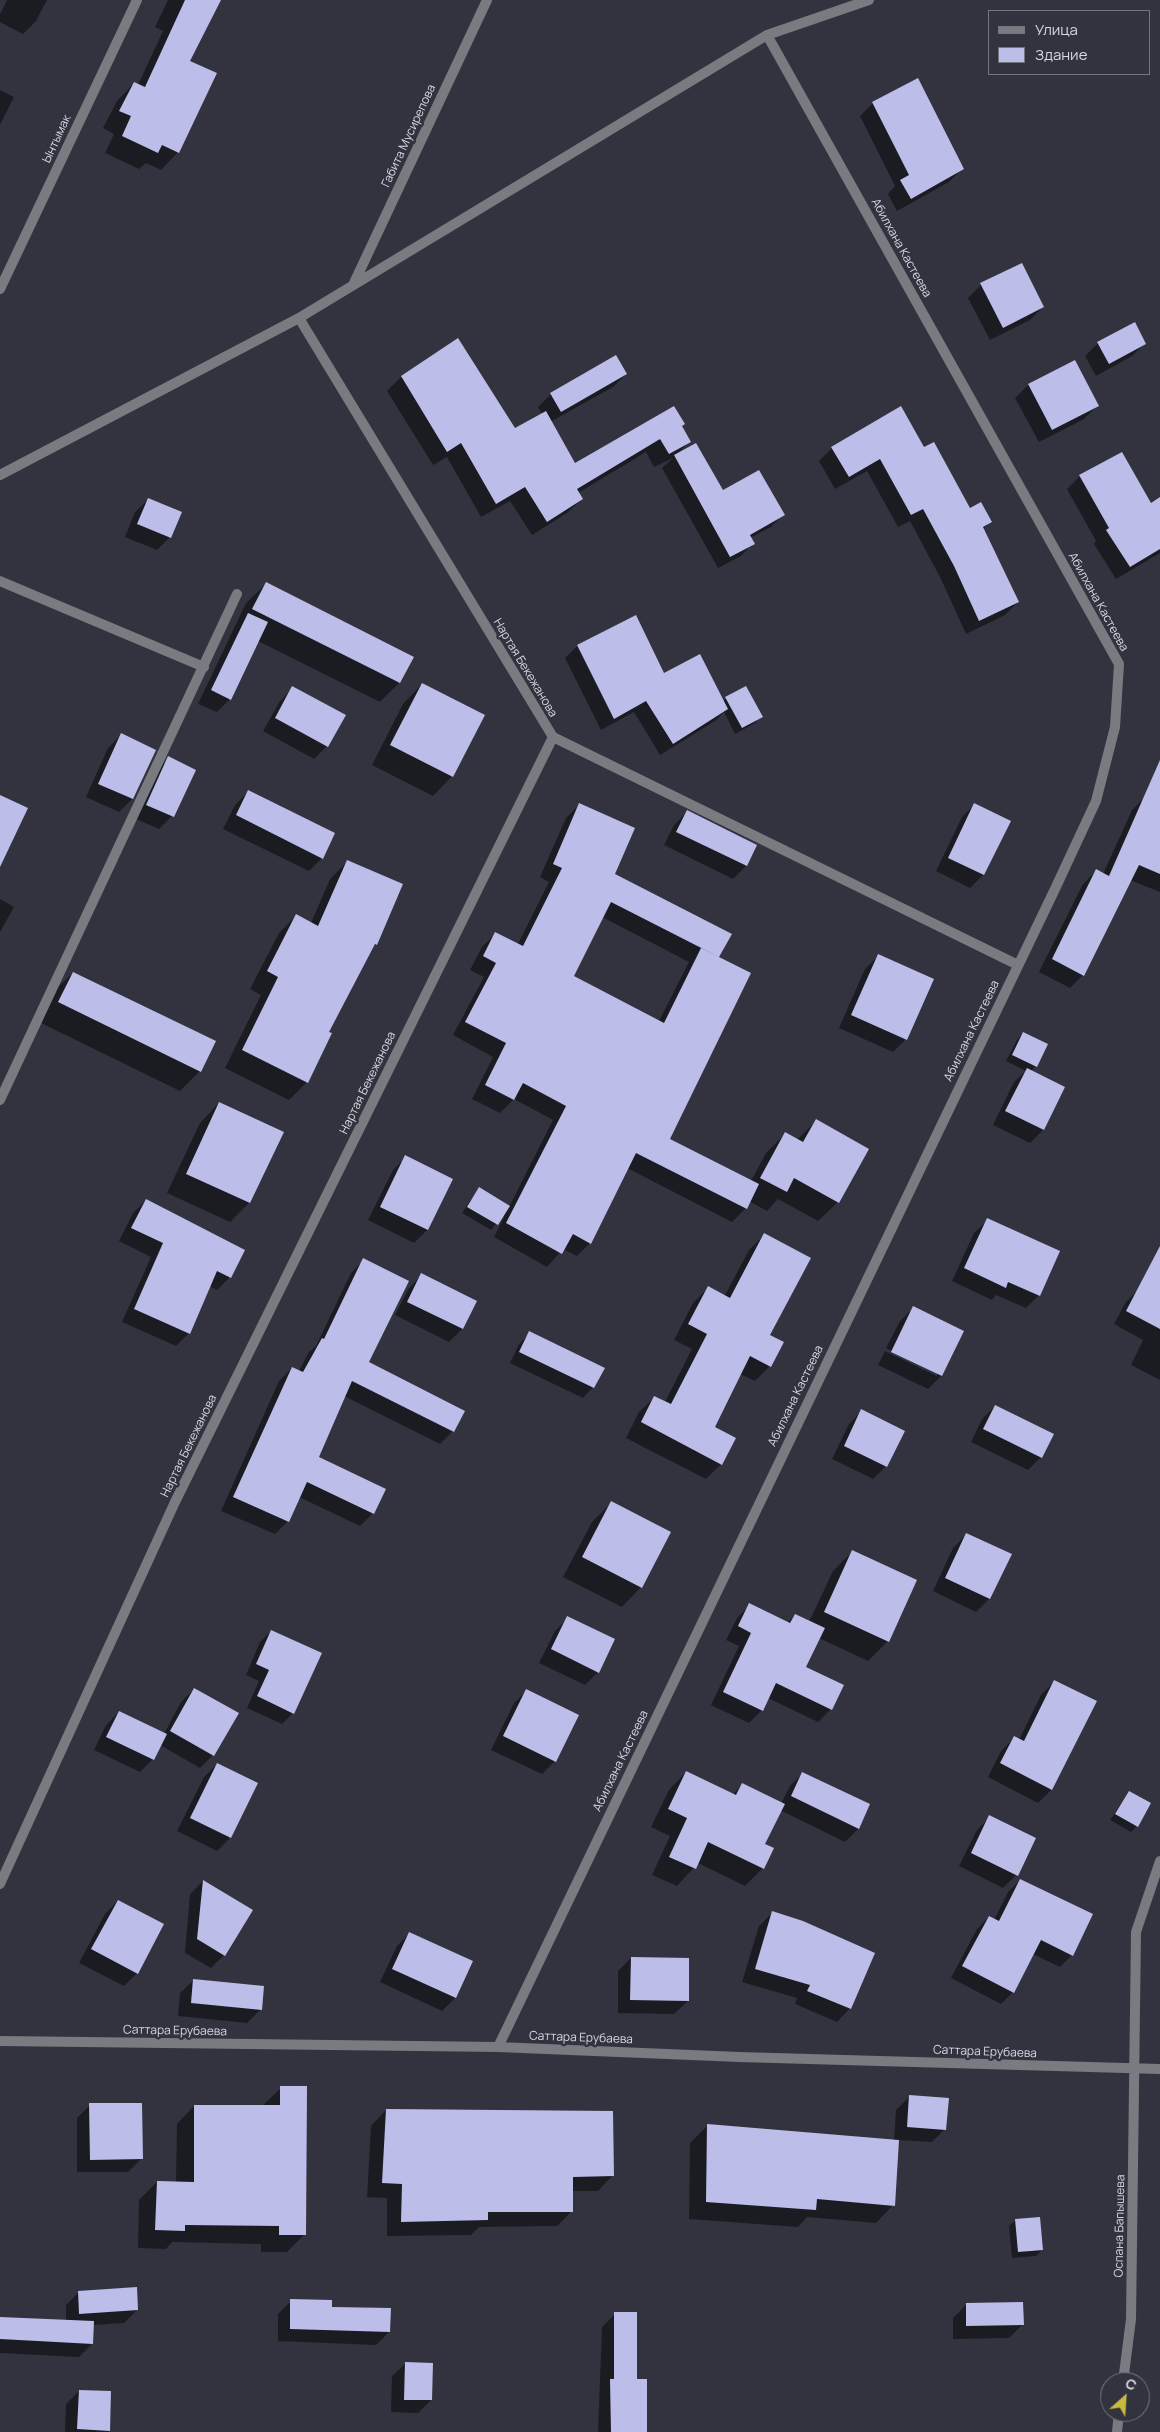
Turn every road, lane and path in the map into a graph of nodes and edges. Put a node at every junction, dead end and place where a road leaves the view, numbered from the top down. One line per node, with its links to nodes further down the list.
1 (137, 0): 6 (street, Ынтымак)
2 (487, 0): 5 (street, Габита Мусирепова)
3 (869, 0): 4 (street)
4 (767, 35): 5 (street); 13 (street, Абилхана Кастеева)
5 (354, 284): 7 (street)
6 (0, 288)
7 (299, 318): 8 (street); 12 (street, Нартая Бекежанова)
8 (0, 476)
9 (0, 580): 11 (street)
10 (237, 594): 11 (street)
11 (204, 667): 14 (street)
12 (553, 737): 13 (street); 16 (street, Нартая Бекежанова)
13 (1018, 964): 18 (street, Абилхана Кастеева)
14 (0, 1100)
15 (1160, 1861): 19 (street, Оспана Бапышева)
16 (0, 1884)
17 (0, 2041): 18 (street, Саттара Ерубаева)
18 (498, 2047): 19 (street, Саттара Ерубаева)
19 (1134, 2069): 20 (street, Саттара Ерубаева); 21 (street, Оспана Бапышева)
20 (1160, 2069)
21 (1124, 2372)

